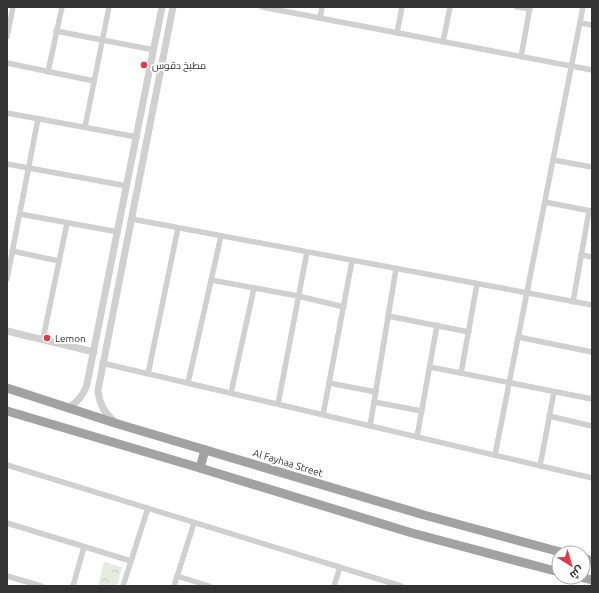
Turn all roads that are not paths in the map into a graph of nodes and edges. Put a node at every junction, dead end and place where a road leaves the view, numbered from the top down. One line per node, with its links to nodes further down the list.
1 (13, 7): 15 (street)
2 (62, 7): 18 (street)
3 (109, 7): 21 (street)
4 (162, 7): 23 (street)
5 (173, 7): 42 (street)
6 (262, 7): 12 (street)
7 (322, 7): 14 (street)
8 (402, 7): 19 (street)
9 (450, 7): 22 (street)
10 (518, 7): 13 (street)
11 (583, 7): 16 (street)
12 (269, 8): 14 (street)
13 (530, 8): 24 (street)
14 (320, 18): 19 (street)
15 (8, 21): 20 (street)
16 (580, 23): 17 (street); 26 (street)
17 (592, 25)
18 (56, 31): 21 (street); 28 (street)
19 (397, 33): 22 (street)
20 (7, 37)
21 (102, 40): 23 (street); 29 (street)
22 (443, 42): 24 (street)
23 (154, 50): 33 (street)
24 (521, 57): 26 (street)
25 (7, 63): 28 (street)
26 (571, 66): 27 (street); 34 (street)
27 (592, 70)
28 (48, 72): 29 (street)
29 (94, 81): 32 (street)
30 (7, 113): 31 (street)
31 (38, 118): 32 (street); 37 (street)
32 (85, 127): 33 (street)
33 (136, 137): 38 (street)
34 (553, 160): 36 (street); 39 (street)
35 (7, 164): 37 (street)
36 (592, 167)
37 (29, 168): 38 (street); 41 (street)
38 (127, 186): 45 (street)
39 (545, 202): 40 (street); 60 (street)
40 (591, 211): 49 (street)
41 (20, 214): 43 (street); 47 (street)
42 (132, 219): 44 (street); 55 (street)
43 (67, 223): 45 (street); 52 (street)
44 (178, 228): 46 (street); 76 (street)
45 (118, 232): 54 (street)
46 (221, 236): 48 (street); 57 (street)
47 (12, 251): 52 (street); 56 (street)
48 (307, 252): 51 (street); 61 (street)
49 (581, 254): 50 (street); 62 (street)
50 (592, 257)
51 (352, 260): 53 (street); 64 (street)
52 (59, 261): 70 (street)
53 (396, 269): 58 (street); 65 (street)
54 (110, 272): 55 (street); 71 (street)
55 (120, 274): 73 (street)
56 (7, 279)
57 (211, 280): 59 (street); 77 (street)
58 (477, 284): 60 (street); 68 (street)
59 (254, 288): 61 (street); 83 (street)
60 (527, 293): 62 (street); 69 (street)
61 (298, 296): 64 (street); 86 (street)
62 (573, 302): 63 (street)
63 (592, 306)
64 (344, 307): 78 (street)
65 (388, 316): 66 (street); 81 (street)
66 (437, 325): 68 (street); 74 (street)
67 (7, 331): 70 (street)
68 (469, 332): 75 (street)
69 (518, 338): 72 (street); 79 (street)
70 (43, 339): 71 (street)
71 (94, 352): 87 (street)
72 (592, 352)
73 (102, 363): 76 (street); 92 (street)
74 (430, 367): 75 (street); 89 (street)
75 (461, 373): 79 (street)
76 (148, 374): 77 (street)
77 (188, 383): 83 (street)
78 (329, 383): 81 (street); 90 (street)
79 (509, 383): 82 (street); 97 (street)
80 (7, 388): 87 (highway, Al Fayhaa Street)
81 (376, 392): 85 (street)
82 (554, 392): 84 (street); 91 (street)
83 (231, 393): 86 (street)
84 (592, 399)
85 (374, 402): 89 (street); 93 (street)
86 (278, 404): 90 (street)
87 (68, 408): 92 (highway, Al Fayhaa Street)
88 (7, 411): 100 (highway)
89 (422, 411): 95 (street)
90 (323, 415): 93 (street)
91 (549, 416): 94 (street); 99 (street)
92 (118, 424): 96 (highway, Al Fayhaa Street)
93 (370, 426): 95 (street)
94 (592, 426)
95 (417, 437): 97 (street)
96 (206, 450): 100 (highway); 106 (highway, Al Fayhaa Street)
97 (495, 455): 99 (street)
98 (7, 465): 102 (street)
99 (540, 466): 101 (street)
100 (200, 468): 109 (highway)
101 (592, 478)
102 (148, 508): 103 (street); 107 (street)
103 (194, 522): 108 (street); 111 (street)
104 (7, 523): 105 (street)
105 (84, 547): 107 (street); 114 (street)
106 (551, 549)
107 (131, 561): 115 (street)
108 (340, 567): 112 (street); 118 (street)
109 (551, 570)
110 (7, 576): 113 (street)
111 (177, 576): 116 (street); 117 (street)
112 (387, 584): 119 (street)
113 (41, 586)
114 (74, 586)
115 (123, 586)
116 (174, 586)
117 (209, 586)
118 (334, 586)
119 (401, 586)

